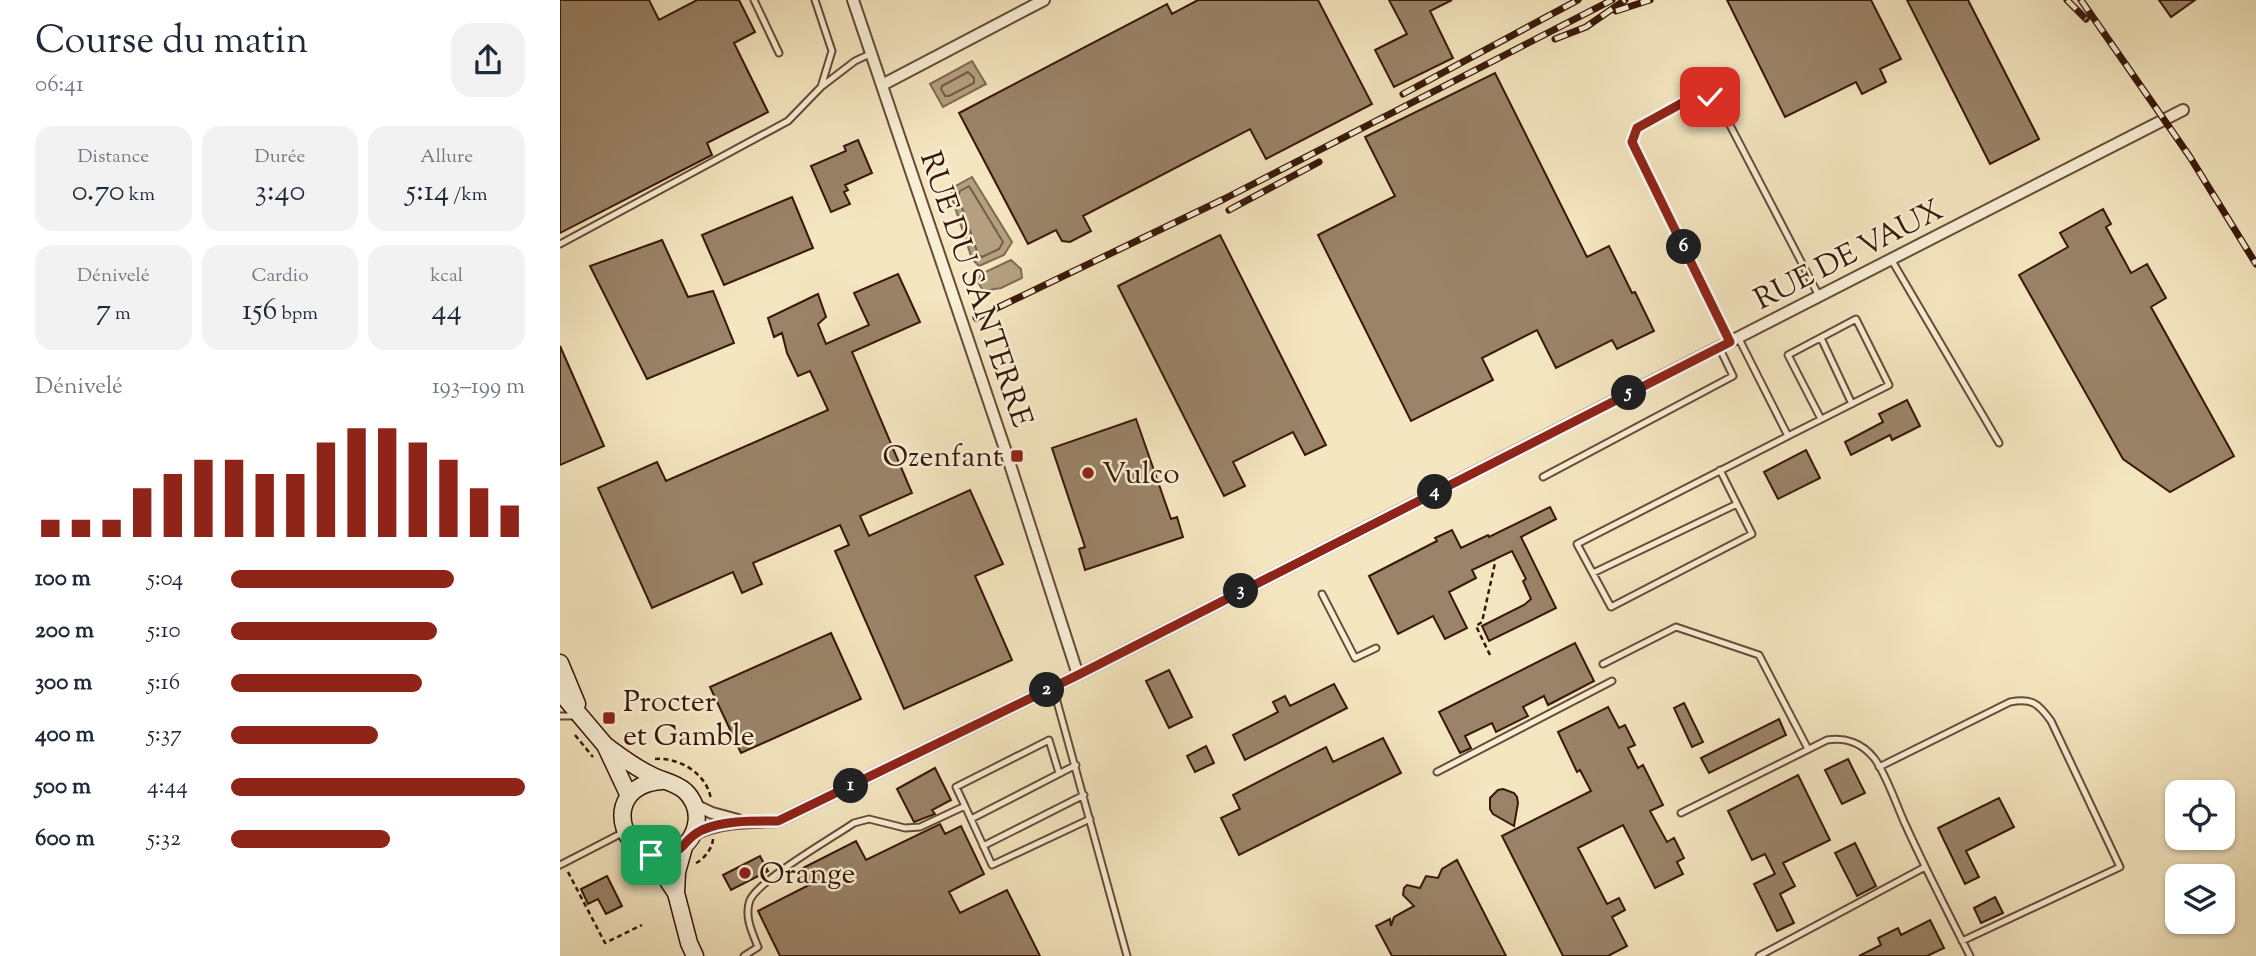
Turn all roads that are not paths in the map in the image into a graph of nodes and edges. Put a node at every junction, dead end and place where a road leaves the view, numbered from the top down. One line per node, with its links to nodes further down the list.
1 (754, 0): 5 (lane)
2 (815, 0): 8 (lane)
3 (853, 0): 6 (street, RUE DU SANTERRE)
4 (1044, 0): 7 (street)
5 (779, 53)
6 (871, 53): 7 (street, RUE DU SANTERRE); 8 (lane)
7 (882, 85): 27 (street, RUE DU SANTERRE)
8 (821, 87): 10 (lane)
9 (2183, 110): 11 (street, RUE DE VAUX)
10 (560, 244)
11 (1891, 259): 12 (street, RUE DE VAUX); 18 (lane)
12 (1819, 296): 14 (street, RUE DE VAUX); 14 (lane)
13 (1821, 338): 15 (lane); 15 (lane); 16 (lane)
14 (1729, 342): 17 (lane); 20 (lane); 27 (street, RUE DE VAUX)
15 (1852, 404): 16 (lane)
16 (1821, 419): 17 (lane)
17 (1788, 436): 19 (lane)
18 (1998, 443)
19 (1720, 470): 21 (lane); 22 (lane)
20 (1543, 477)
21 (1737, 504): 22 (lane); 22 (lane)
22 (1593, 573)
23 (1322, 594): 24 (lane)
24 (1376, 649)
25 (560, 663): 32 (main road)
26 (1603, 664): 34 (lane)
27 (1078, 675): 29 (street, RUE DE VAUX)
28 (1612, 681): 37 (lane)
29 (1053, 687): 35 (lane); 47 (street, RUE DE VAUX)
30 (560, 692): 32 (main road)
31 (560, 716): 32 (lane)
32 (582, 716): 33 (main road)
33 (606, 746): 39 (main road); 41 (main road)
34 (1808, 749): 36 (lane); 44 (lane)
35 (1076, 765): 38 (lane); 40 (lane)
36 (1879, 767): 53 (lane); 55 (lane)
37 (1437, 772)
38 (1059, 773): 43 (lane); 45 (lane)
39 (662, 781): 41 (main road); 42 (main road)
40 (1084, 795): 46 (lane); 50 (lane)
41 (629, 796): 48 (main road)
42 (695, 804): 47 (street, RUE DE VAUX); 49 (main road)
43 (965, 806): 45 (lane); 57 (lane)
44 (1681, 813)
45 (971, 818): 50 (lane)
46 (1090, 819): 50 (lane); 58 (lane)
47 (744, 822): 49 (street, RUE DE VAUX)
48 (625, 832): 51 (main road); 52 (lane)
49 (689, 841): 51 (main road); 54 (main road)
50 (983, 846)
51 (651, 855): 54 (main road)
52 (562, 864)
53 (1925, 867): 55 (lane); 59 (lane)
54 (676, 893): 56 (main road)
55 (1962, 941): 60 (lane)
56 (695, 956)
57 (744, 956)
58 (1127, 956)
59 (1759, 956)
60 (1970, 956)

